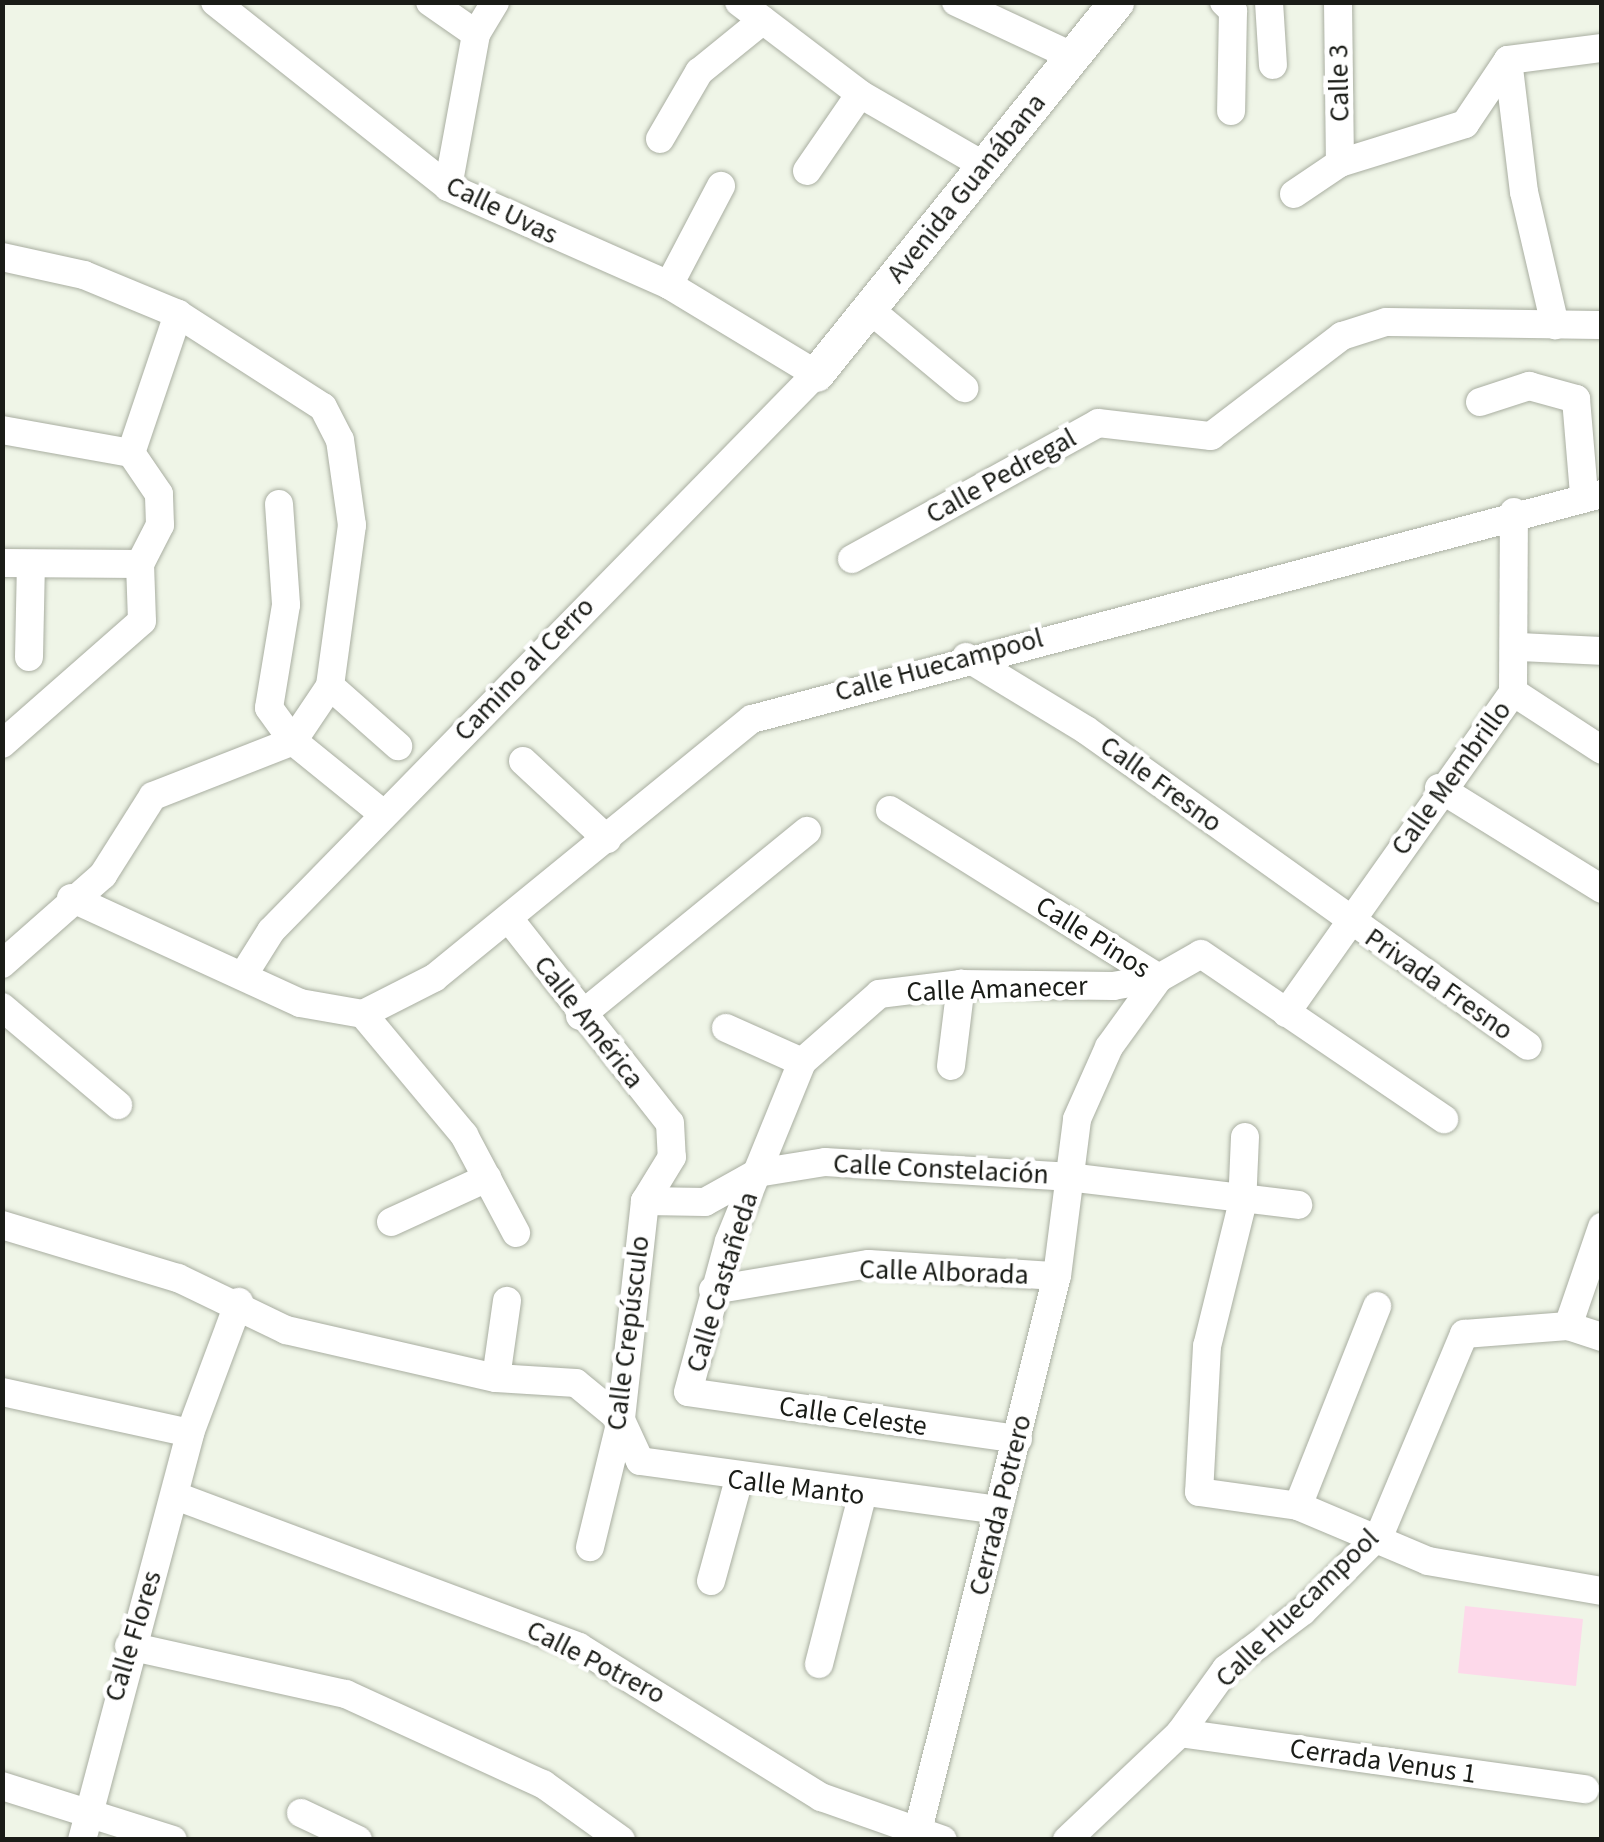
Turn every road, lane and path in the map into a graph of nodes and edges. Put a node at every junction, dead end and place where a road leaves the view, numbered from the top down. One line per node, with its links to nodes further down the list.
1 (216, 2): 23 (street, Calle Uvas)
2 (430, 2): 11 (street)
3 (495, 2): 11 (street)
4 (739, 2): 10 (street)
5 (956, 2): 13 (street)
6 (1116, 2): 13 (street, Avenida Guanábana)
7 (1224, 2): 17 (street)
8 (1269, 2): 15 (street)
9 (1338, 2): 19 (street, Calle 3)
10 (763, 20): 16 (street); 18 (street)
11 (476, 34): 23 (street)
12 (1602, 48): 14 (street)
13 (1072, 56): 20 (street, Avenida Guanábana)
14 (1508, 60): 19 (street); 29 (street)
15 (1274, 65)
16 (860, 94): 20 (street); 21 (street)
17 (1231, 110)
18 (660, 139)
19 (1340, 163): 24 (street)
20 (981, 164): 27 (street, Avenida Guanábana)
21 (806, 170)
22 (721, 186): 26 (street)
23 (448, 187): 26 (street, Calle Uvas)
24 (1294, 194)
25 (2, 258): 28 (street)
26 (669, 286): 31 (street, Calle Uvas)
27 (869, 309): 31 (street, Avenida Guanábana); 32 (street)
28 (178, 314): 35 (street); 47 (street)
29 (1556, 324): 30 (street, Calle Pedregal); 39 (street, Calle Pedregal)
30 (1602, 326)
31 (816, 374): 56 (street, Camino al Cerro)
32 (964, 388)
33 (1480, 402): 36 (street)
34 (2, 430): 35 (street)
35 (132, 453): 42 (street)
36 (1593, 494): 38 (street, Calle Huecampool)
37 (279, 504): 49 (street)
38 (1514, 512): 43 (street, Calle Membrillo); 46 (street, Calle Huecampool)
39 (852, 559)
40 (2, 562): 41 (street)
41 (31, 564): 42 (street); 45 (street)
42 (140, 564): 50 (street)
43 (1518, 647): 44 (street); 48 (street, Calle Membrillo)
44 (1602, 650)
45 (29, 656)
46 (966, 658): 58 (street, Calle Huecampool); 62 (street, Calle Fresno)
47 (330, 686): 49 (street); 51 (street)
48 (1512, 692): 52 (street); 54 (street, Calle Membrillo)
49 (294, 741): 56 (street); 60 (street)
50 (2, 744)
51 (398, 746)
52 (1602, 750)
53 (523, 761): 58 (street)
54 (1439, 788): 59 (street); 62 (street, Calle Membrillo)
55 (890, 810): 65 (street, Calle Pinos)
56 (383, 814): 64 (street, Camino al Cerro)
57 (807, 830): 70 (street)
58 (607, 840): 61 (street, Calle Huecampool)
59 (1602, 889)
60 (71, 898): 63 (street); 64 (street)
61 (510, 920): 69 (street, Calle Huecampool); 70 (street, Calle América)
62 (1350, 921): 68 (street, Calle Membrillo); 72 (street, Privada Fresno)
63 (2, 964)
64 (244, 974): 69 (street)
65 (1159, 978): 66 (street, Calle Amanecer); 68 (street, Calle Pinos); 80 (street, Cerrada Potrero)
66 (961, 984): 73 (street, Calle Amanecer); 74 (street)
67 (2, 1007): 75 (street)
68 (1286, 1012): 76 (street, Calle Pinos)
69 (363, 1014): 81 (street)
70 (580, 1016): 77 (street, Calle América)
71 (726, 1028): 73 (street)
72 (1528, 1046)
73 (802, 1062): 79 (street, Calle Amanecer)
74 (951, 1066)
75 (118, 1105)
76 (1444, 1119)
77 (670, 1123): 82 (street, Calle Crepúsculo)
78 (1245, 1137): 84 (street)
79 (757, 1173): 80 (street, Calle Constelación); 82 (street, Calle Constelación); 90 (street, Calle Castañeda)
80 (1068, 1176): 84 (street, Calle Constelación); 89 (street, Cerrada Potrero)
81 (487, 1178): 85 (street); 88 (street)
82 (645, 1201): 99 (street, Calle Crepúsculo)
83 (1298, 1204): 84 (street, Calle Constelación)
84 (1242, 1205): 105 (street)
85 (391, 1222)
86 (2, 1225): 92 (street)
87 (1602, 1227): 94 (street)
88 (516, 1232)
89 (1057, 1276): 90 (street, Calle Alborada); 101 (street, Cerrada Potrero)
90 (713, 1290): 98 (street, Calle Castañeda)
91 (507, 1301): 96 (street)
92 (239, 1302): 96 (street); 100 (street, Calle Flores)
93 (1377, 1306): 105 (street)
94 (1568, 1326): 95 (street); 107 (street, Calle Huecampool)
95 (1602, 1337)
96 (496, 1378): 99 (street)
97 (2, 1392): 100 (street)
98 (688, 1392): 101 (street, Calle Celeste)
99 (621, 1420): 102 (street, Calle Manto); 108 (street, Calle Crepúsculo)
100 (190, 1433): 103 (street, Calle Flores)
101 (1018, 1439): 106 (street, Cerrada Potrero)
102 (739, 1479): 104 (street, Calle Manto); 109 (street)
103 (176, 1496): 111 (street, Calle Flores); 118 (street, Calle Potrero)
104 (862, 1496): 106 (street, Calle Manto); 112 (street)
105 (1298, 1506): 107 (street)
106 (998, 1510): 118 (street, Cerrada Potrero)
107 (1380, 1534): 110 (street); 113 (street, Calle Huecampool)
108 (590, 1547)
109 (711, 1581)
110 (1602, 1591)
111 (129, 1646): 117 (street, Calle Flores); 121 (street)
112 (819, 1664)
113 (1180, 1733): 115 (street, Cerrada Venus 1); 122 (street, Calle Huecampool)
114 (2, 1786): 117 (street)
115 (1585, 1790)
116 (301, 1813): 120 (street)
117 (82, 1828): 119 (street)
118 (931, 1835)
119 (173, 1840)
120 (358, 1840)
121 (622, 1840)
122 (1067, 1840)

